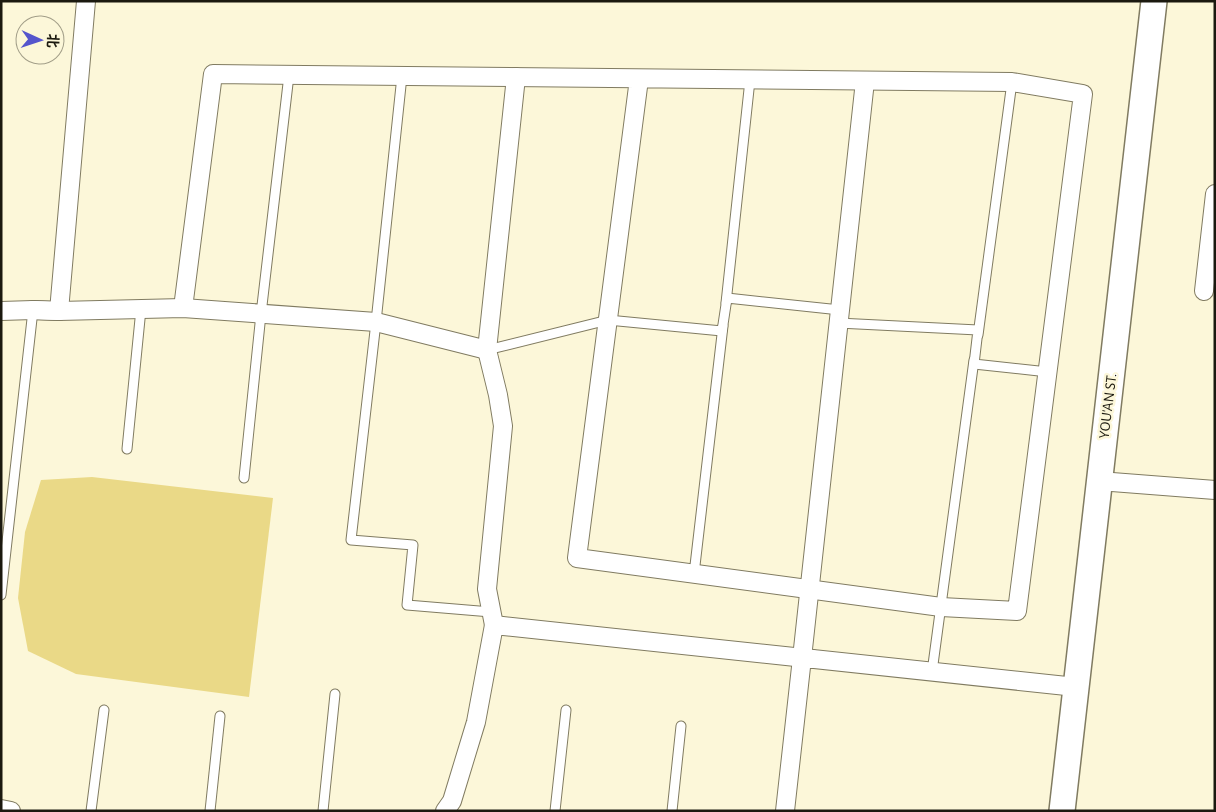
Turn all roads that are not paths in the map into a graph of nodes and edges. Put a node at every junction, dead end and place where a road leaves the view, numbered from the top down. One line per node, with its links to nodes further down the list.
1 (86, 1): 17 (street)
2 (1154, 1): 29 (main road, YOU'AN ST.)
3 (289, 75): 4 (street); 13 (street); 18 (lane)
4 (402, 76): 5 (street); 21 (lane)
5 (516, 78): 6 (street); 24 (street)
6 (639, 79): 7 (street); 20 (street)
7 (750, 80): 8 (street); 12 (lane)
8 (865, 81): 9 (street); 19 (street)
9 (1012, 82): 22 (lane); 26 (street)
10 (1215, 194): 11 (street)
11 (1204, 291)
12 (727, 298): 19 (lane); 23 (lane)
13 (183, 308): 14 (street); 18 (street)
14 (141, 309): 17 (street); 27 (lane)
15 (33, 310): 16 (street); 17 (street); 32 (lane)
16 (1, 311)
17 (59, 311)
18 (261, 314): 21 (street); 28 (lane)
19 (839, 317): 22 (lane); 35 (street)
20 (608, 320): 23 (lane); 24 (lane); 31 (street)
21 (376, 322): 24 (street); 34 (lane)
22 (978, 330): 25 (lane)
23 (722, 331): 31 (lane)
24 (487, 350): 34 (street)
25 (974, 364): 26 (lane); 33 (lane)
26 (1048, 372): 33 (street)
27 (127, 449)
28 (244, 478)
29 (1100, 481): 30 (street); 37 (main road, YOU'AN ST.)
30 (1215, 490)
31 (694, 574): 33 (street)
32 (1, 594)
33 (941, 607): 36 (lane)
34 (492, 618): 35 (street); 48 (street)
35 (802, 658): 36 (street); 51 (street)
36 (932, 672): 37 (street)
37 (1076, 687): 52 (main road, YOU'AN ST.)
38 (335, 694): 47 (lane)
39 (104, 710): 45 (lane)
40 (566, 710): 49 (lane)
41 (220, 716): 46 (lane)
42 (681, 726): 50 (lane)
43 (1, 809): 44 (street)
44 (11, 811)
45 (90, 811)
46 (210, 811)
47 (323, 811)
48 (445, 811)
49 (555, 811)
50 (672, 811)
51 (785, 811)
52 (1062, 811)

